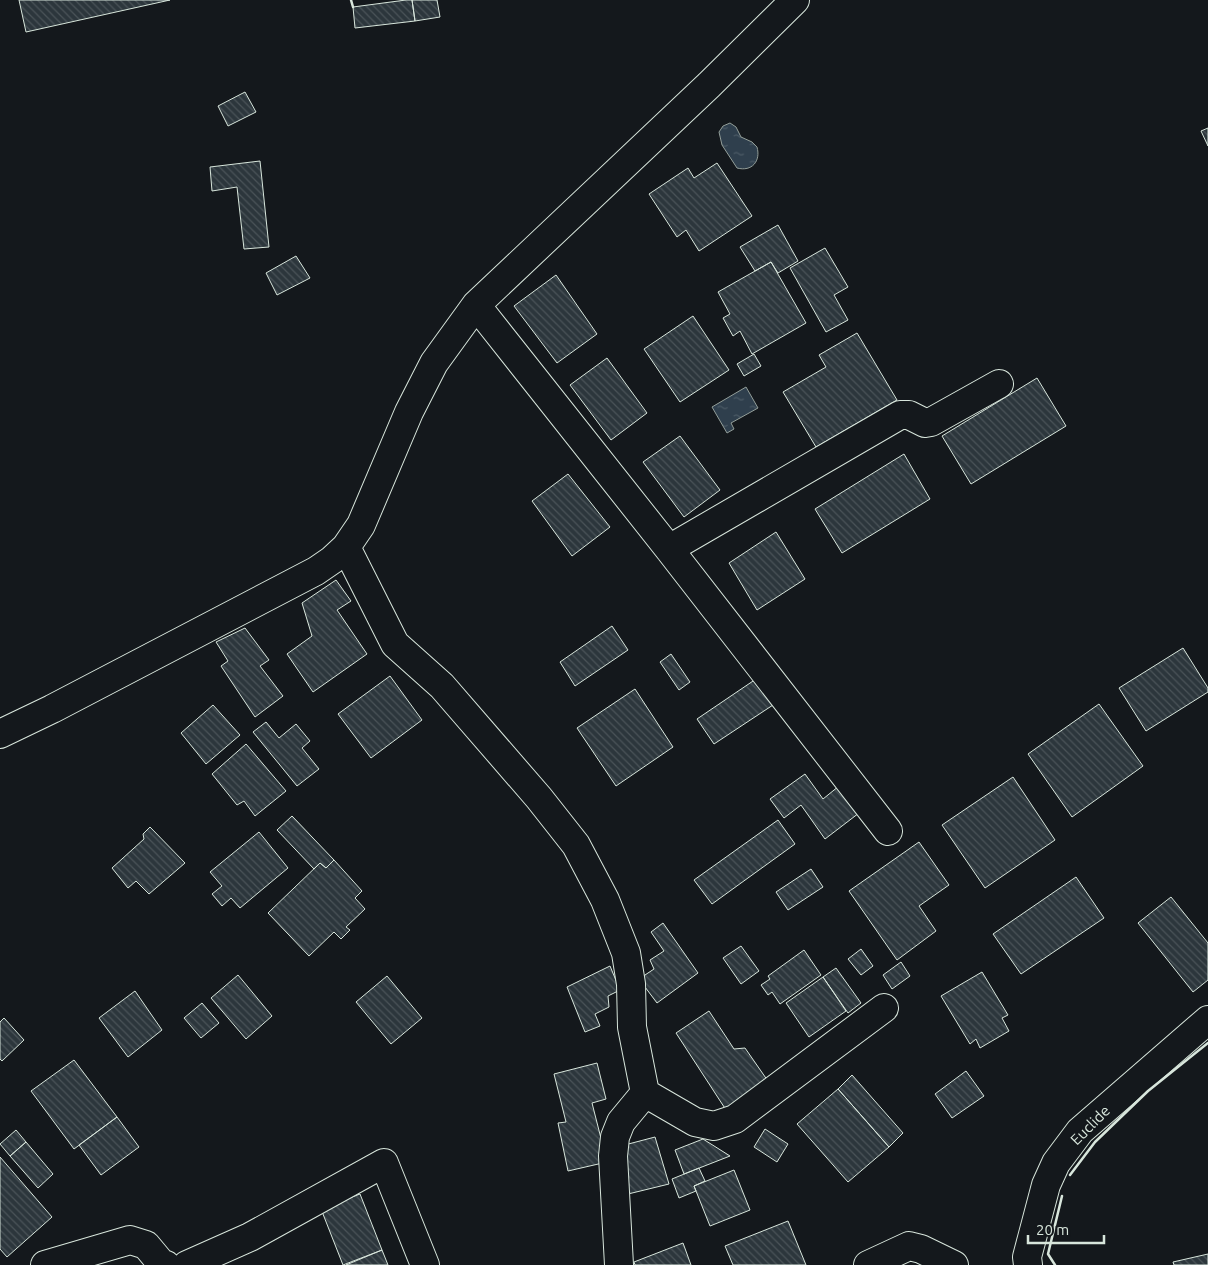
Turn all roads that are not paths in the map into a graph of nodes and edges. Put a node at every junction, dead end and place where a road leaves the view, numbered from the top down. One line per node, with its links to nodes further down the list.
1 (796, 0): 2 (street)
2 (476, 305): 4 (street); 5 (street)
3 (999, 384): 5 (street)
4 (346, 547): 6 (street); 10 (street)
5 (669, 549): 7 (street)
6 (0, 734)
7 (888, 831)
8 (884, 1008): 10 (street)
9 (1208, 1020): 18 (street, Euclide)
10 (645, 1093): 15 (street)
11 (45, 1265): 12 (street)
12 (166, 1265)
13 (187, 1265): 14 (street)
14 (426, 1265)
15 (620, 1265)
16 (868, 1265): 17 (street)
17 (954, 1265)
18 (1028, 1265)

